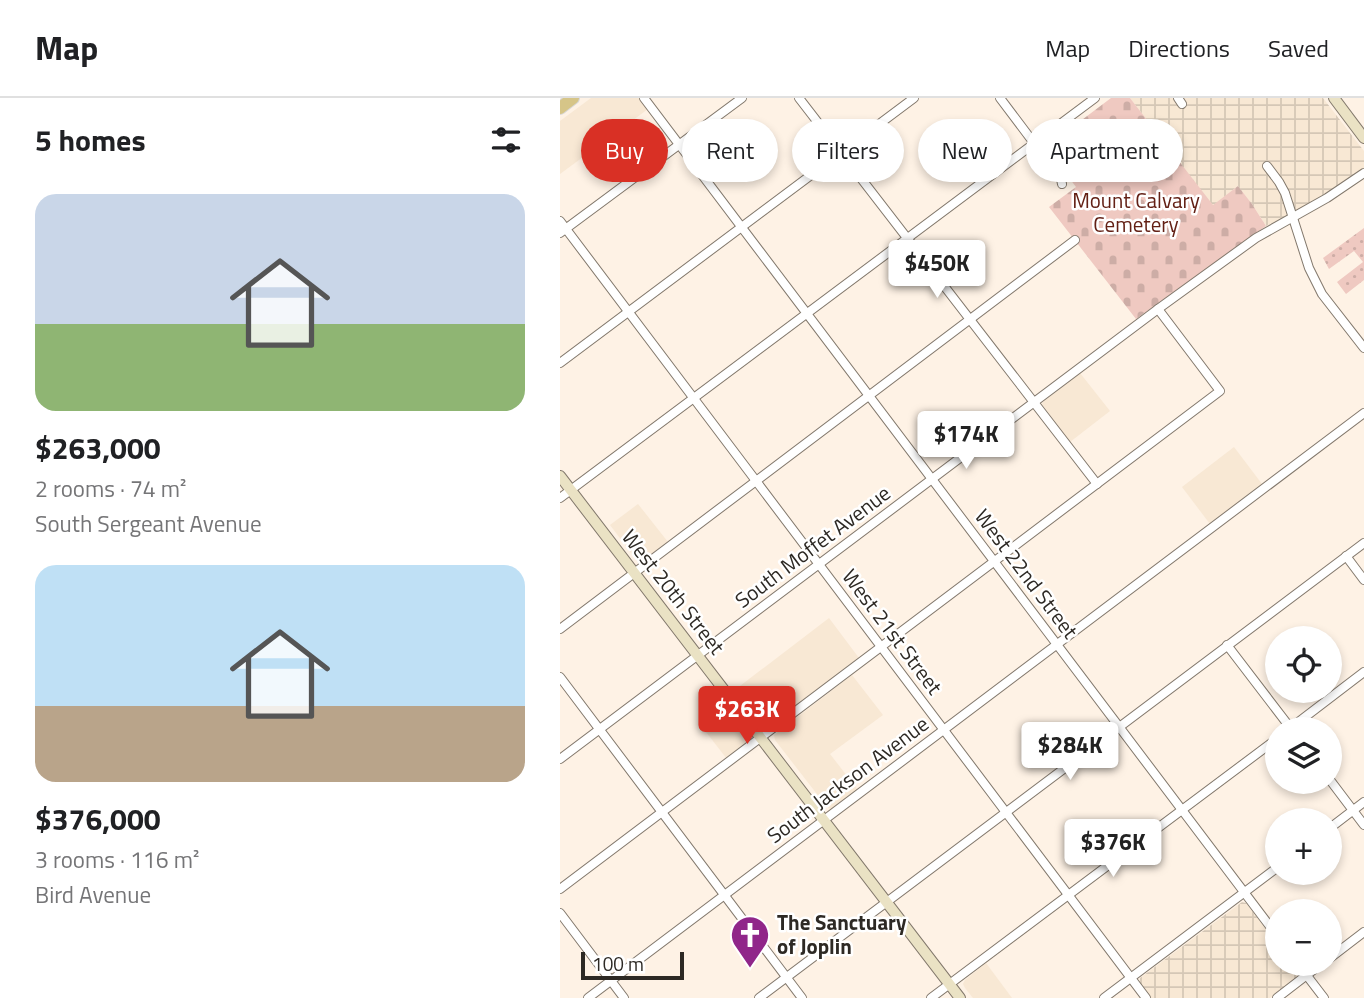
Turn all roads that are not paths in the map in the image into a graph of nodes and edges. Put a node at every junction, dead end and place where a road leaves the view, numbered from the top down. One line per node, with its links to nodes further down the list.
1 (573, 98): 9 (main road)
2 (644, 98): 15 (street, West 22nd Street)
3 (742, 98): 15 (street)
4 (799, 98): 10 (street)
5 (914, 98): 11 (street)
6 (1000, 98): 13 (street)
7 (1096, 98): 12 (street)
8 (1334, 98): 14 (main road)
9 (560, 108)
10 (815, 119)
11 (886, 119)
12 (1068, 119)
13 (1026, 131)
14 (1364, 138)
15 (680, 144): 23 (street, West 22nd Street); 24 (street)
16 (1026, 150): 25 (street)
17 (1267, 166): 21 (street)
18 (1364, 173): 21 (street, South Moffet Avenue)
19 (801, 182): 23 (street)
20 (864, 182): 25 (street)
21 (1293, 217): 27 (street, South Moffet Avenue); 31 (street)
22 (560, 221): 24 (street, West 21st Street)
23 (742, 227): 28 (street); 29 (street, West 22nd Street)
24 (563, 231): 28 (street, West 21st Street)
25 (907, 238): 29 (street); 30 (street)
26 (1075, 240): 30 (street)
27 (1158, 309): 35 (street, South Moffet Avenue); 40 (street)
28 (628, 311): 32 (street); 34 (street, West 21st Street)
29 (807, 313): 33 (street, West 22nd Street); 34 (street)
30 (970, 320): 33 (street); 35 (street)
31 (1364, 348)
32 (560, 363)
33 (869, 395): 38 (street, West 22nd Street); 39 (street)
34 (694, 398): 39 (street, West 21st Street); 41 (street)
35 (1034, 402): 38 (street, South Moffet Avenue); 40 (street)
36 (1364, 413): 50 (street, South Jackson Avenue)
37 (560, 476): 41 (main road, West 20th Street)
38 (932, 479): 45 (street, West 22nd Street); 46 (street, South Moffet Avenue)
39 (756, 481): 46 (street, West 21st Street); 47 (street)
40 (1097, 484): 45 (street)
41 (570, 491): 42 (street); 47 (main road, West 20th Street)
42 (560, 498)
43 (1364, 543): 44 (street)
44 (1346, 556): 48 (street); 51 (street)
45 (995, 562): 50 (street, West 22nd Street); 52 (street)
46 (819, 564): 52 (street, West 21st Street); 53 (street, South Moffet Avenue)
47 (635, 575): 49 (street); 53 (main road, West 20th Street)
48 (1364, 580)
49 (560, 629)
50 (1057, 644): 58 (street, West 22nd Street); 60 (street, South Jackson Avenue)
51 (1227, 645): 56 (street); 58 (street)
52 (881, 647): 60 (street, West 21st Street); 61 (street)
53 (697, 656): 59 (street, South Moffet Avenue); 61 (main road, West 20th Street)
54 (1364, 672): 57 (street)
55 (560, 677): 59 (street)
56 (1281, 717)
57 (1306, 717)
58 (1119, 727): 66 (street, West 22nd Street); 69 (street)
59 (599, 729): 63 (street, South Moffet Avenue); 68 (street)
60 (944, 729): 69 (street, West 21st Street); 71 (street, South Jackson Avenue)
61 (760, 738): 68 (street); 71 (main road, West 20th Street)
62 (1265, 748): 66 (street)
63 (560, 759)
64 (1341, 794): 67 (street)
65 (1364, 802): 67 (street)
66 (1182, 810): 75 (street, West 22nd Street); 77 (street)
67 (1353, 810): 70 (street); 72 (street)
68 (662, 812): 74 (street); 76 (street)
69 (1007, 812): 77 (street, West 21st Street); 78 (street)
70 (1342, 819)
71 (824, 820): 76 (street, South Jackson Avenue); 78 (main road, West 20th Street)
72 (1364, 825)
73 (1265, 877): 75 (street)
74 (560, 889)
75 (1244, 892): 80 (street, West 22nd Street); 86 (street)
76 (724, 895): 85 (street); 87 (street, South Jackson Avenue)
77 (1068, 895): 86 (street, West 21st Street); 88 (street)
78 (887, 902): 85 (street); 88 (main road, West 20th Street)
79 (560, 913): 87 (street)
80 (1265, 920)
81 (1364, 932): 82 (street)
82 (1342, 949)
83 (1306, 976): 97 (street)
84 (1308, 976): 98 (street)
85 (786, 978): 91 (street); 92 (street)
86 (1131, 978): 95 (street); 96 (street, West 21st Street)
87 (611, 980): 89 (street, South Jackson Avenue); 90 (street)
88 (950, 984): 93 (street); 94 (main road, West 20th Street)
89 (587, 998)
90 (624, 998)
91 (760, 998)
92 (802, 998)
93 (931, 998)
94 (960, 998)
95 (1104, 998)
96 (1146, 998)
97 (1277, 998)
98 (1324, 998)

